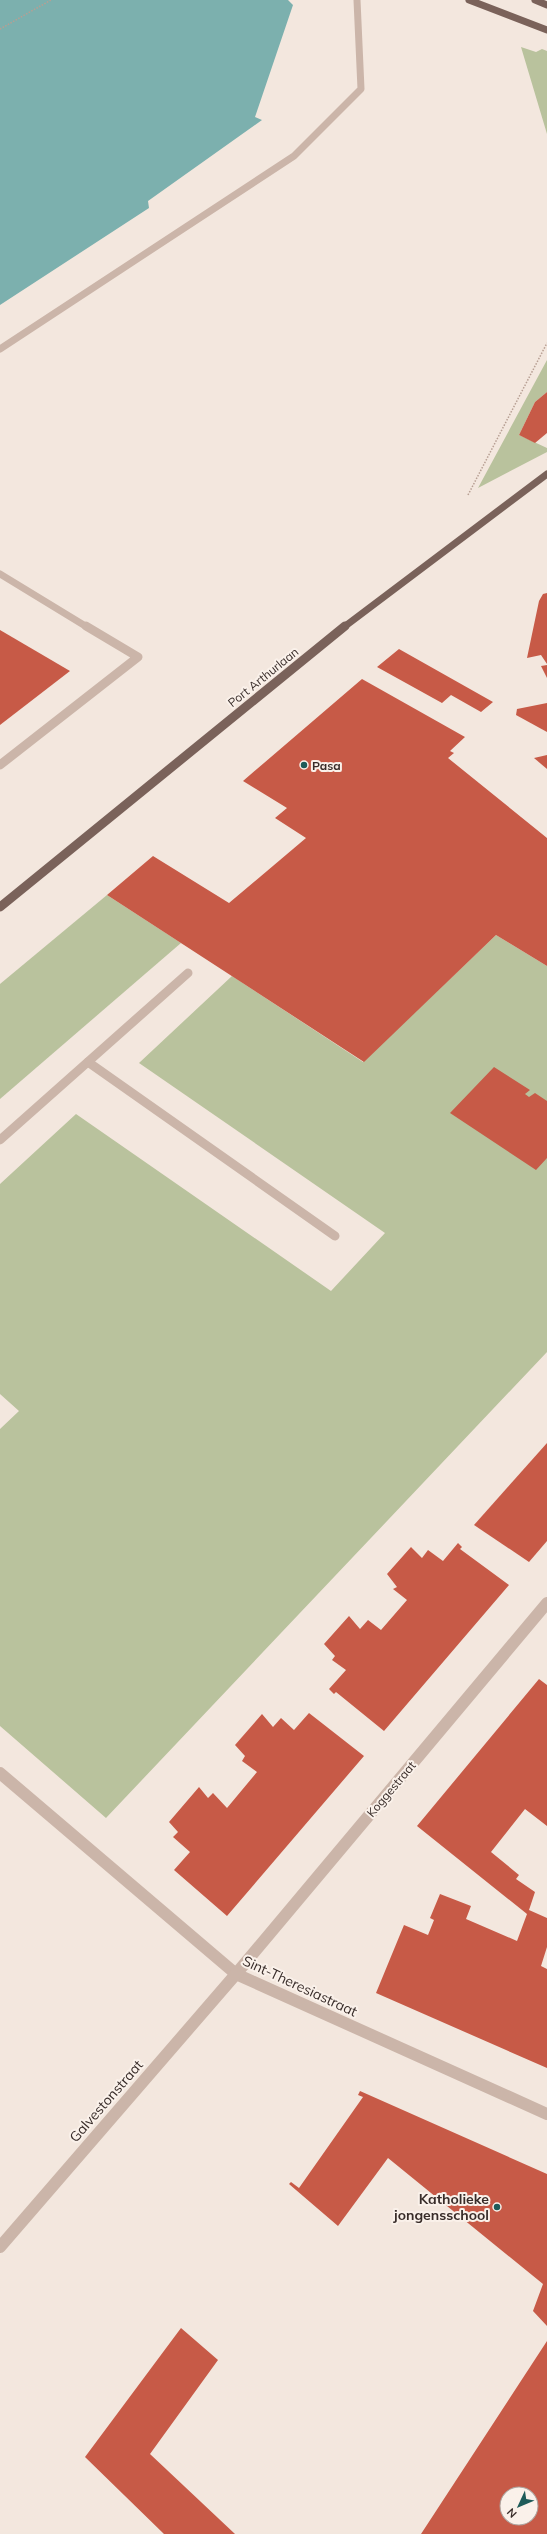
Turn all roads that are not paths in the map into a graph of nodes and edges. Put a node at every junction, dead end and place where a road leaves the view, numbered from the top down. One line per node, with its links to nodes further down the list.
1 (357, 0): 6 (street)
2 (468, 0): 5 (main road)
3 (535, 0): 4 (main road)
4 (547, 5)
5 (547, 30)
6 (0, 349)
7 (547, 474): 10 (main road, Port Arthurlaan)
8 (0, 574): 9 (street)
9 (0, 765)
10 (0, 907)
11 (188, 974): 12 (street)
12 (88, 1062): 13 (street); 14 (street)
13 (0, 1140)
14 (335, 1236)
15 (547, 1603): 17 (street, Koggestraat)
16 (0, 1773): 17 (street, Sint-Theresiastraat)
17 (236, 1974): 18 (street, Sint-Theresiastraat); 19 (street, Galvestonstraat)
18 (547, 2114)
19 (0, 2247)

